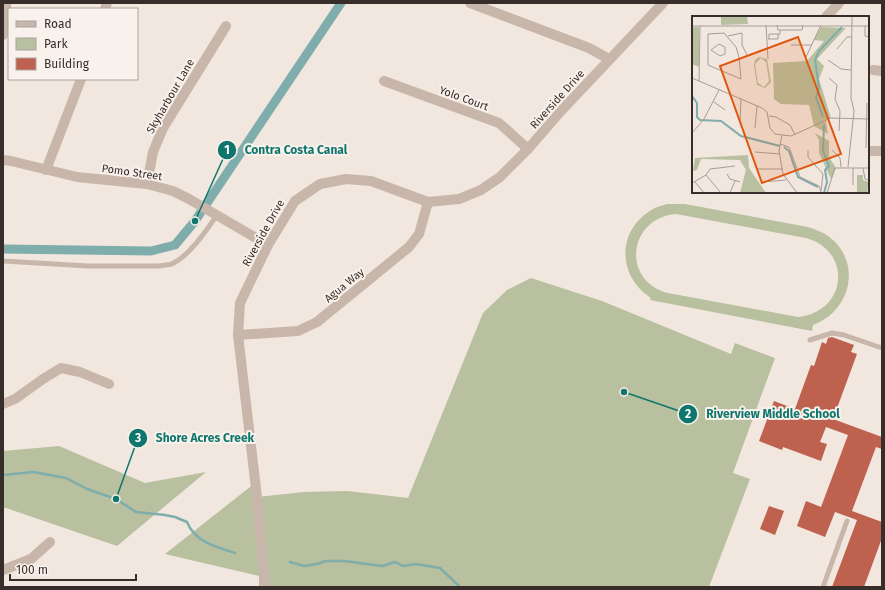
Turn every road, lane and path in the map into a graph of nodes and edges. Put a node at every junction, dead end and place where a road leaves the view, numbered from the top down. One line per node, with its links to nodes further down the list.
1 (6, 3): 7 (street)
2 (470, 3): 8 (street)
3 (663, 3): 8 (street, Riverside Drive)
4 (839, 3): 5 (street)
5 (827, 16)
6 (226, 26): 16 (street, Skyharbour Lane)
7 (3, 35)
8 (609, 59): 11 (street, Riverside Drive)
9 (81, 80): 15 (street)
10 (384, 81): 11 (street, Yolo Court)
11 (528, 150): 17 (street, Riverside Drive)
12 (869, 151): 13 (street)
13 (882, 151)
14 (3, 160): 15 (street, Pomo Street)
15 (46, 170): 16 (street, Pomo Street)
16 (147, 184): 18 (street, Pomo Street)
17 (428, 202): 19 (street, Riverside Drive); 21 (street, Agua Way)
18 (221, 217): 19 (street, Pomo Street); 20 (lane)
19 (268, 245): 21 (street, Riverside Drive)
20 (3, 261)
21 (238, 335): 29 (street, Riverside Drive)
22 (810, 340): 23 (lane)
23 (882, 348)
24 (109, 384): 25 (street)
25 (3, 404)
26 (847, 521): 30 (lane)
27 (50, 542): 28 (street)
28 (3, 570)
29 (264, 587)
30 (823, 587)

